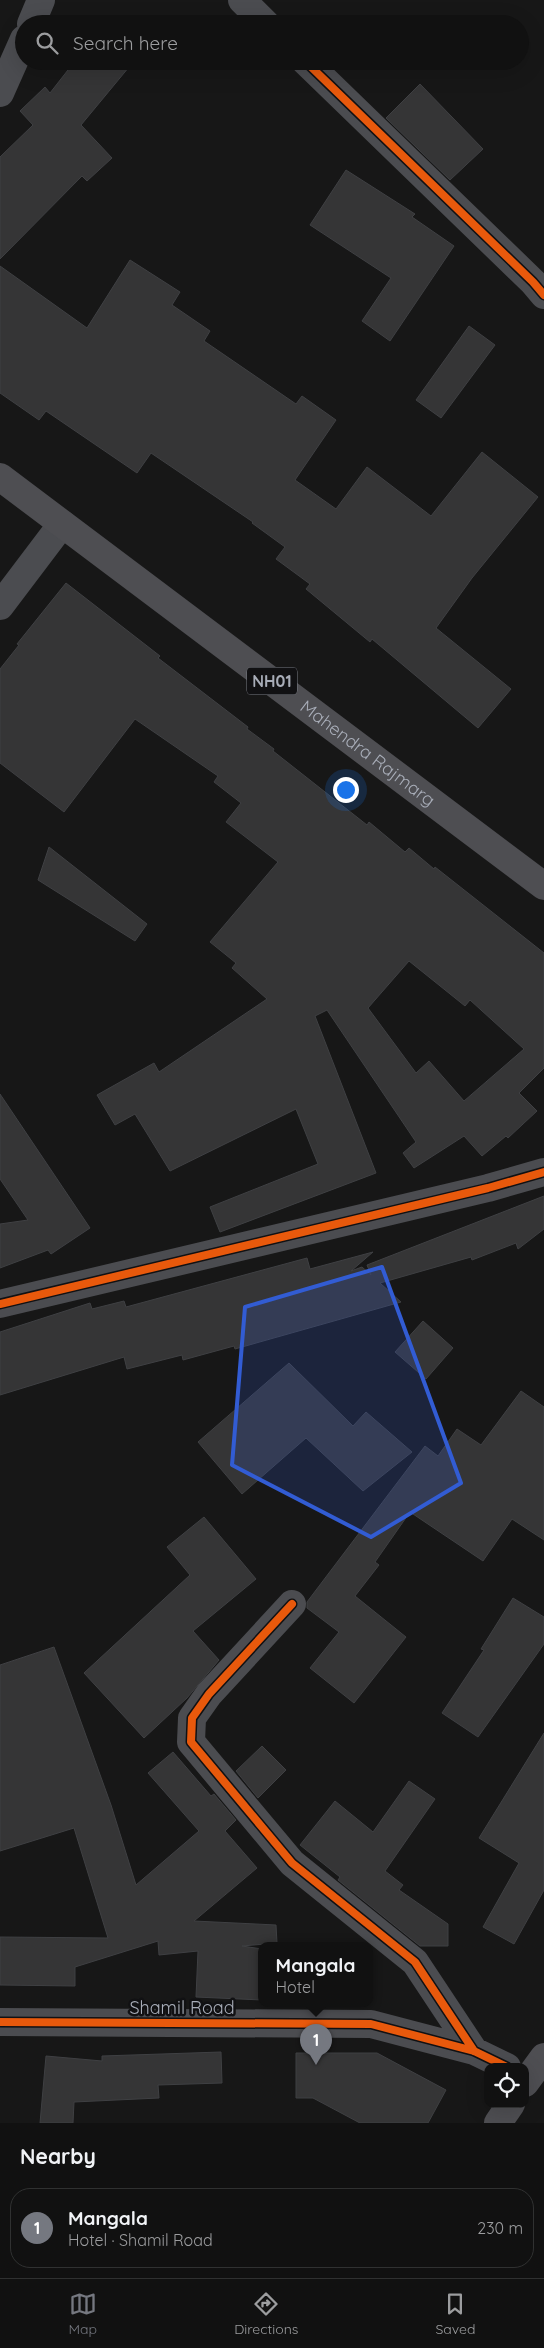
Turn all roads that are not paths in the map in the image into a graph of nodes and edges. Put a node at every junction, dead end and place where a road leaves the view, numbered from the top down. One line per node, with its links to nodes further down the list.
1 (41, 0): 3 (street)
2 (242, 0): 4 (street)
3 (35, 15)
4 (257, 15)
5 (15, 59): 7 (street)
6 (314, 70): 8 (street)
7 (0, 93)
8 (544, 295)
9 (0, 477): 10 (highway, Mahendra Rajmarg / NH01)
10 (62, 524): 11 (street); 12 (highway, Mahendra Rajmarg / NH01)
11 (0, 606)
12 (544, 886)
13 (544, 1172): 14 (street)
14 (0, 1304)
15 (292, 1604): 17 (street)
16 (0, 2022): 17 (street, Shamil Road)
17 (474, 2051): 18 (street, Shamil Road)
18 (504, 2063)
19 (507, 2108): 20 (highway)
20 (498, 2123)

